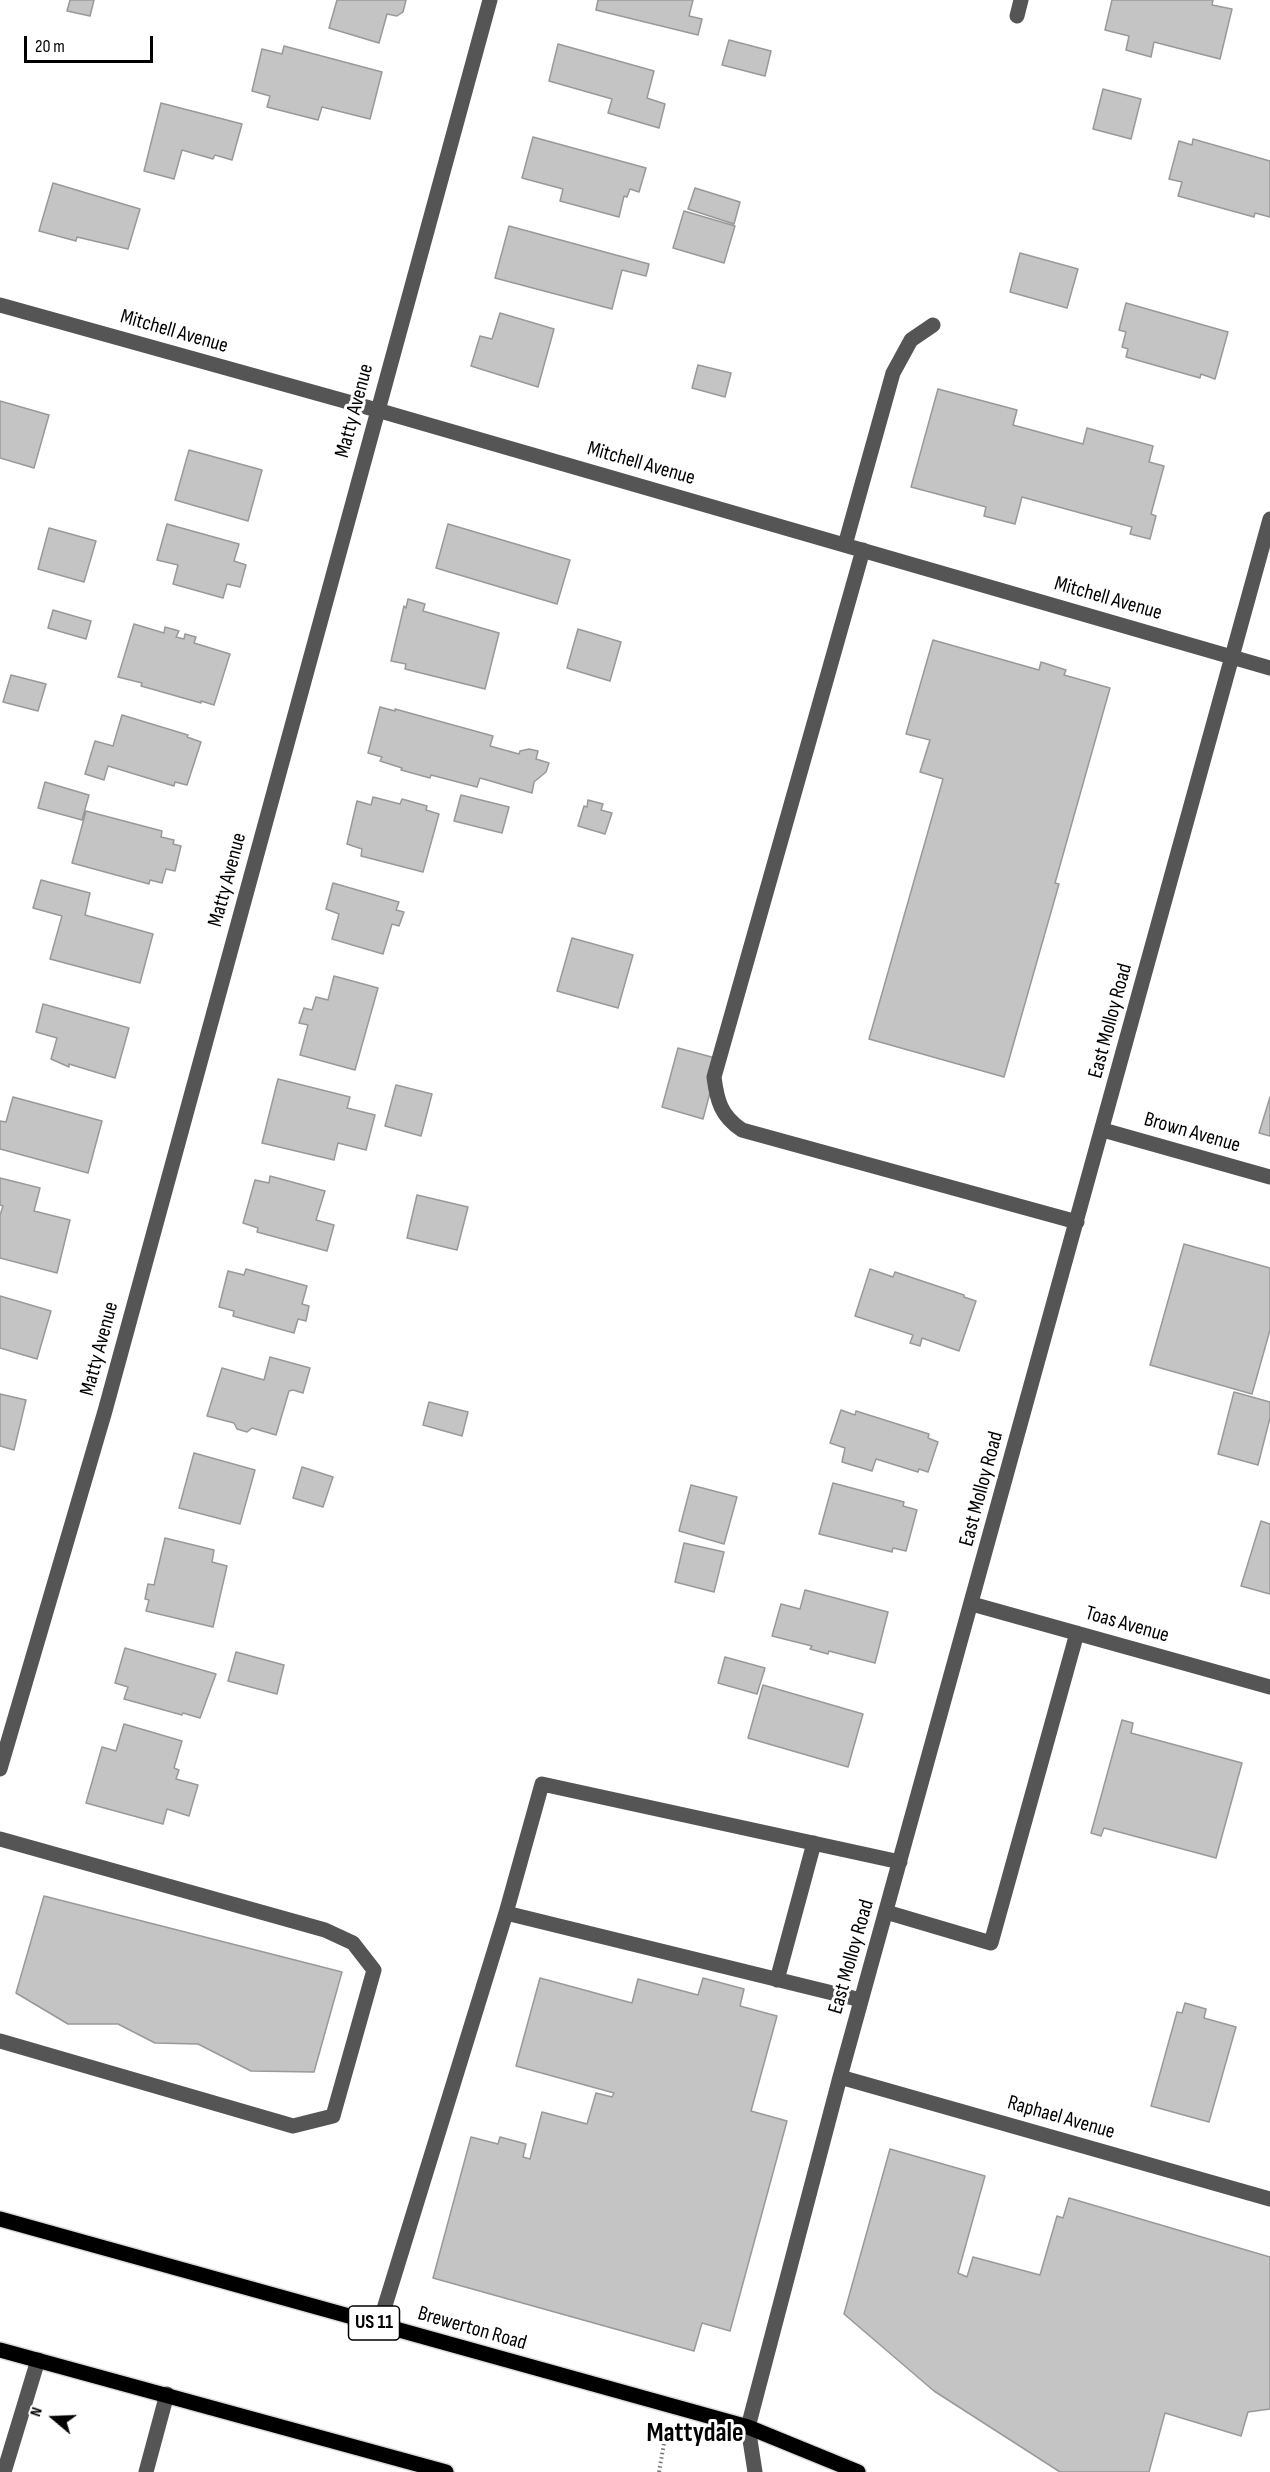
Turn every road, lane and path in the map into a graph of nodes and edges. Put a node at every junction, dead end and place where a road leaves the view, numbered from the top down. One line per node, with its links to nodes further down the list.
1 (490, 0): 6 (street, Matty Avenue)
2 (1021, 0): 3 (street)
3 (1017, 16)
4 (0, 305): 6 (street, Mitchell Avenue)
5 (933, 325): 8 (street)
6 (377, 410): 8 (street, Mitchell Avenue); 18 (street, Matty Avenue)
7 (1270, 519): 10 (street, East Molloy Road)
8 (845, 545): 9 (street, Mitchell Avenue)
9 (863, 550): 10 (street, Mitchell Avenue); 14 (street)
10 (1232, 657): 11 (street, Mitchell Avenue); 12 (street, East Molloy Road)
11 (1270, 668)
12 (1103, 1130): 13 (street, Brown Avenue); 14 (street, East Molloy Road)
13 (1270, 1177)
14 (1077, 1221): 15 (street, East Molloy Road)
15 (972, 1604): 16 (street, Toas Avenue); 21 (street, East Molloy Road)
16 (1077, 1633): 17 (street, Toas Avenue); 22 (street)
17 (1270, 1687)
18 (0, 1769)
19 (0, 1839): 26 (street)
20 (814, 1843): 21 (street); 23 (street); 24 (street)
21 (900, 1862): 22 (street, East Molloy Road)
22 (886, 1912): 25 (street, East Molloy Road)
23 (506, 1914): 24 (street); 30 (street)
24 (777, 1980): 25 (street)
25 (861, 2000): 27 (street, East Molloy Road)
26 (0, 2041)
27 (840, 2077): 28 (street, Raphael Avenue); 34 (street, East Molloy Road)
28 (1270, 2199)
29 (0, 2219): 30 (main road, Brewerton Road / US 11)
30 (379, 2325): 34 (main road, Brewerton Road / US 11)
31 (0, 2349): 32 (main road)
32 (38, 2360): 33 (main road); 36 (street)
33 (167, 2394): 37 (street); 38 (main road)
34 (748, 2427): 40 (street, East Molloy Road); 41 (main road, Brewerton Road / US 11)
35 (664, 2443): 39 (path)
36 (4, 2472)
37 (146, 2472)
38 (446, 2472)
39 (659, 2472)
40 (755, 2472)
41 (858, 2472)

